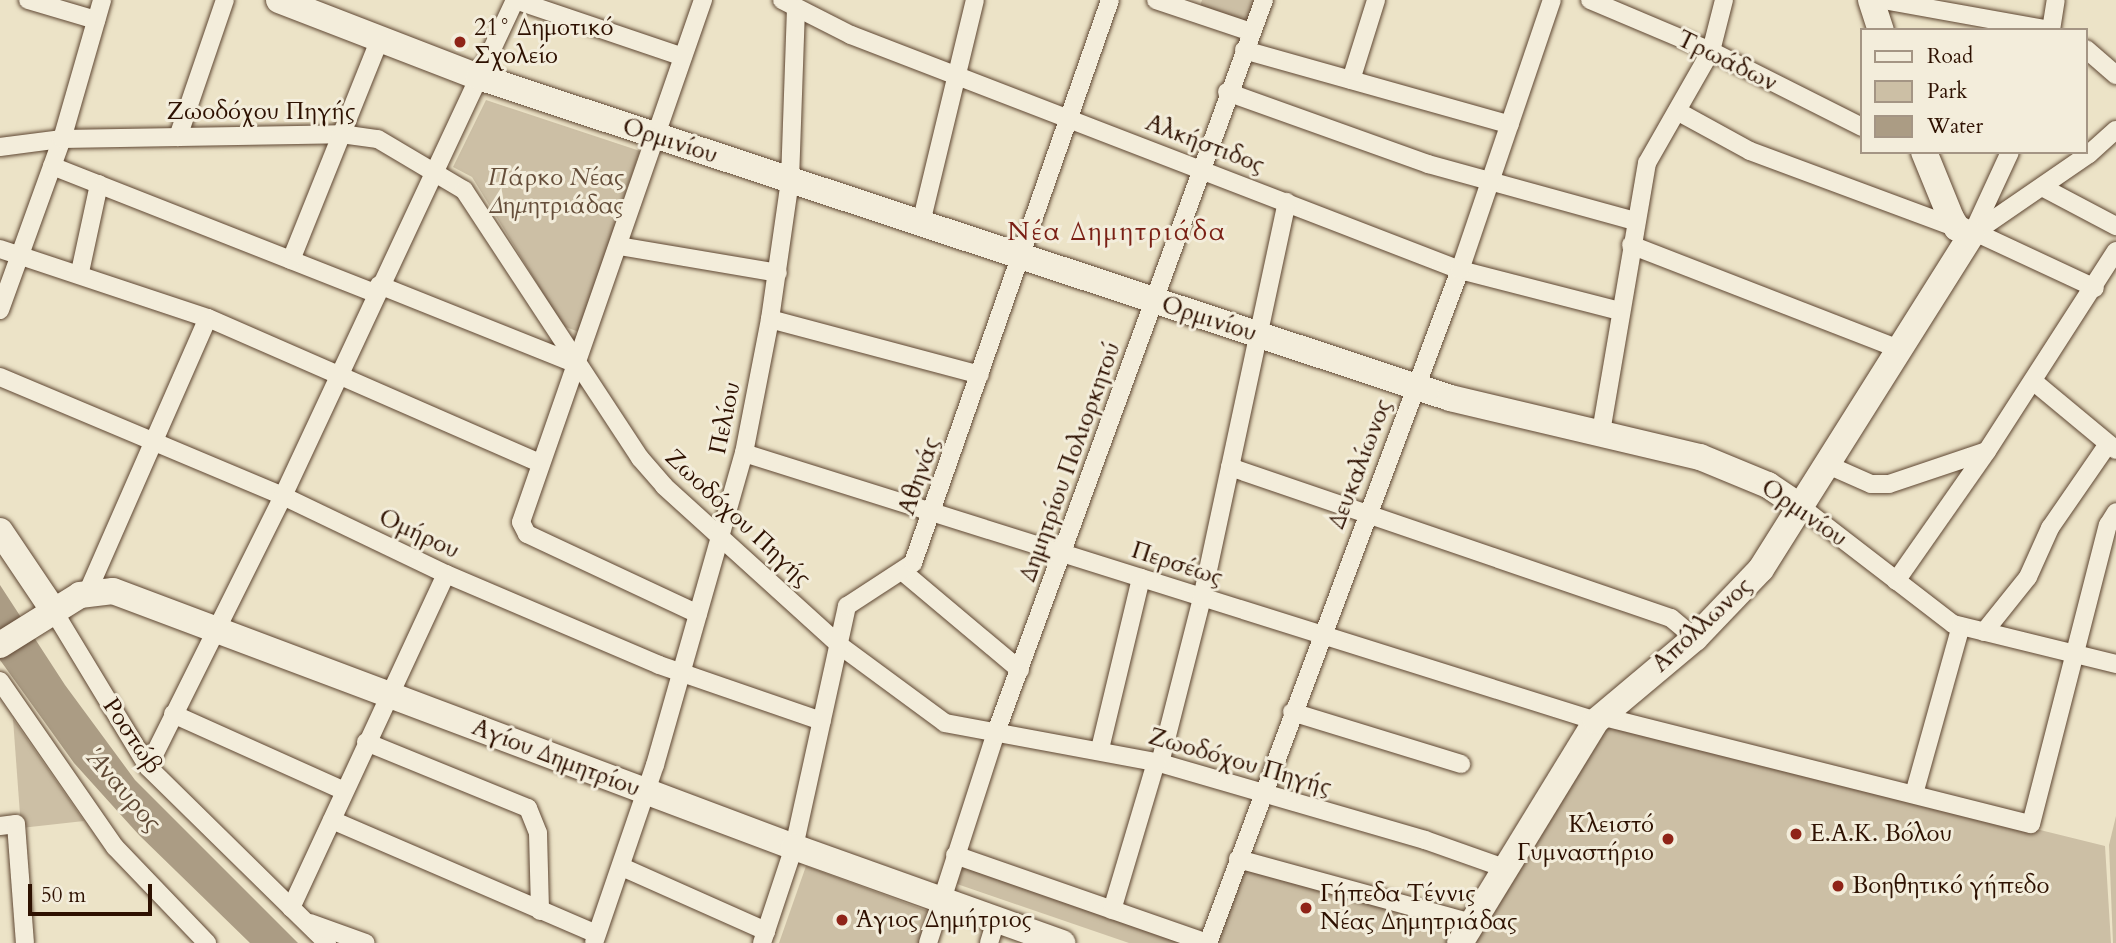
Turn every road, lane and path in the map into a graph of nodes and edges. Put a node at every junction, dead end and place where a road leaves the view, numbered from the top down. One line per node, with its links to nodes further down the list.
1 (28, 0): 21 (street)
2 (103, 0): 21 (street)
3 (225, 0): 42 (street)
4 (279, 0): 20 (street, Ορμινίου)
5 (515, 0): 30 (street); 33 (street)
6 (703, 0): 30 (street)
7 (975, 0): 32 (street)
8 (1110, 0): 37 (street, Αθηνάς)
9 (1156, 0): 19 (street)
10 (1264, 0): 25 (street, Δημητρίου Πολιορκητού)
11 (1376, 0): 34 (street)
12 (1552, 0): 38 (street, Δευκαλίωνος)
13 (1590, 0): 28 (street, Τρωάδων)
14 (1724, 0): 28 (street)
15 (1871, 0): 22 (street)
16 (1883, 0): 23 (street)
17 (2056, 0): 24 (street)
18 (789, 5): 32 (street, Αλκήστιδος); 53 (street, Πελίου)
19 (1190, 5): 25 (street)
20 (310, 6): 26 (street, Ορμινίου)
21 (96, 20): 44 (street)
22 (1880, 28)
23 (2048, 28)
24 (2054, 28)
25 (1251, 32): 27 (street, Δημητρίου Πολιορκητού)
26 (379, 41): 33 (street, Ορμινίου); 41 (street)
27 (1244, 50): 34 (street); 35 (street, Δημητρίου Πολιορκητού)
28 (1711, 51): 36 (street); 39 (street, Τρωάδων)
29 (2088, 51): 31 (street)
30 (683, 57): 43 (street)
31 (2116, 75)
32 (960, 76): 37 (street, Αλκήστιδος); 59 (street)
33 (479, 77): 43 (street, Ορμινίου); 52 (street)
34 (1351, 80): 38 (street)
35 (1227, 92): 51 (street, Δημητρίου Πολιορκητού); 54 (street)
36 (1676, 111): 58 (street); 61 (street)
37 (1070, 118): 51 (street, Αλκήστιδος); 67 (street, Αθηνάς)
38 (1510, 125): 54 (street, Δευκαλίωνος)
39 (1860, 126)
40 (2115, 132): 46 (street, Απόλλωνος)
41 (341, 134): 42 (street, Ζωοδόχου Πηγής); 52 (street, Ζωοδόχου Πηγής); 68 (street)
42 (178, 137): 44 (street, Ζωοδόχου Πηγής)
43 (656, 137): 53 (street, Ορμινίου); 63 (street)
44 (62, 139): 45 (street, Ζωοδόχου Πηγής); 50 (street)
45 (0, 147)
46 (2088, 152)
47 (1925, 154): 61 (street)
48 (2009, 154): 61 (street)
49 (2086, 154): 56 (street, Απόλλωνος)
50 (52, 166): 55 (street); 66 (street)
51 (1200, 169): 57 (street, Αλκήστιδος); 74 (street, Δημητρίου Πολιορκητού)
52 (435, 171): 73 (street); 81 (street, Ζωοδόχου Πηγής)
53 (790, 180): 59 (street, Ορμινίου); 71 (street, Πελίου)
54 (1491, 182): 58 (street); 69 (street, Δευκαλίωνος)
55 (99, 184): 68 (street); 70 (street)
56 (2042, 187): 60 (street); 61 (street, Απόλλωνος)
57 (1287, 202): 69 (street, Αλκήστιδος); 79 (street)
58 (1635, 221): 62 (street)
59 (920, 223): 67 (street, Ορμινίου)
60 (2116, 226)
61 (1968, 232): 72 (street); 80 (street, Απόλλωνος)
62 (1631, 245): 76 (street); 80 (street)
63 (619, 246): 71 (street); 81 (street)
64 (0, 249): 66 (street)
65 (2116, 251): 72 (street)
66 (20, 255): 70 (street); 75 (street)
67 (1022, 257): 74 (street, Ορμινίου); 83 (street, Αθηνάς)
68 (290, 260): 73 (street)
69 (1460, 270): 76 (street, Αλκήστιδος); 86 (street, Δευκαλίωνος)
70 (80, 272): 77 (street)
71 (778, 272): 78 (street, Πελίου)
72 (2095, 288): 85 (street)
73 (377, 289): 81 (street); 82 (street)
74 (1154, 301): 79 (street, Ορμινίου); 102 (street, Δημητρίου Πολιορκητού)
75 (0, 310)
76 (1620, 311): 87 (street)
77 (208, 318): 82 (street); 88 (street)
78 (770, 318): 83 (street); 91 (street, Πελίου)
79 (1258, 335): 86 (street, Ορμινίου); 94 (street)
80 (1899, 349): 93 (street, Απόλλωνος)
81 (577, 364): 92 (street); 101 (street, Ζωοδόχου Πηγής)
82 (338, 374): 92 (street); 95 (street)
83 (980, 375): 98 (street, Αθηνάς)
84 (0, 377): 88 (street, Ομήρου)
85 (2033, 381): 89 (street); 90 (street)
86 (1415, 387): 87 (street, Ορμινίου); 99 (street, Δευκαλίωνος)
87 (1601, 432): 96 (street, Ορμινίου)
88 (156, 440): 95 (street, Ομήρου); 107 (street)
89 (2112, 447): 113 (street)
90 (1987, 451): 93 (street); 106 (street)
91 (744, 453): 98 (street, Περσέως); 101 (street, Πελίου)
92 (540, 463): 110 (street)
93 (1828, 466): 96 (street, Απόλλωνος)
94 (1230, 467): 99 (street); 108 (street)
95 (283, 496): 104 (street, Ομήρου); 112 (street)
96 (1801, 507): 106 (street, Ορμινίου); 115 (street, Απόλλωνος)
97 (2116, 512): 118 (street)
98 (933, 513): 102 (street, Περσέως); 103 (street, Αθηνάς)
99 (1366, 514): 114 (street, Δευκαλίωνος); 115 (street)
100 (0, 531): 109 (street, Ροστώβ)
101 (720, 538): 110 (street, Πελίου); 116 (street, Ζωοδόχου Πηγής)
102 (1064, 554): 105 (street, Περσέως); 120 (street, Δημητρίου Πολιορκητού)
103 (902, 571): 116 (street, Αθηνάς); 120 (street)
104 (446, 574): 121 (street, Ομήρου); 123 (street)
105 (1141, 578): 108 (street, Περσέως); 130 (street)
106 (1896, 581): 111 (street, Ορμινίου)
107 (88, 591): 109 (street); 112 (street, Αγίου Δημητρίου)
108 (1202, 597): 114 (street, Περσέως); 131 (street)
109 (49, 612): 117 (street); 133 (street, Ροστώβ)
110 (698, 614): 121 (street, Πελίου)
111 (1961, 626): 113 (street, Ορμινίου); 137 (street)
112 (217, 628): 123 (street, Αγίου Δημητρίου); 125 (street)
113 (1984, 632): 118 (street, Ορμινίου)
114 (1321, 635): 124 (street, Δευκαλίωνος); 126 (street, Περσέως)
115 (1695, 638): 126 (street, Απόλλωνος)
116 (838, 644): 127 (street, Αθηνάς); 128 (street, Ζωοδόχου Πηγής)
117 (0, 645)
118 (2075, 655): 119 (street, Ορμινίου); 137 (street, Περσέως)
119 (2116, 664)
120 (1020, 670): 128 (street, Δημητρίου Πολιορκητού)
121 (682, 674): 127 (street, Ομήρου); 135 (street, Πελίου)
122 (0, 681): 155 (street)
123 (388, 694): 129 (street); 135 (street, Αγίου Δημητρίου)
124 (1292, 712): 132 (street); 136 (street, Δευκαλίωνος)
125 (173, 714): 133 (street); 134 (street)
126 (1598, 719): 137 (street, Περσέως); 144 (street, Απόλλωνος)
127 (822, 721): 140 (street, Αθηνάς)
128 (995, 735): 130 (street, Ζωοδόχου Πηγής); 141 (street, Δημητρίου Πολιορκητού)
129 (366, 742): 134 (street); 148 (street)
130 (1100, 749): 131 (street, Ζωοδόχου Πηγής)
131 (1158, 762): 136 (street, Ζωοδόχου Πηγής); 147 (street)
132 (1461, 764)
133 (148, 767): 146 (street, Ροστώβ)
134 (344, 792): 138 (street)
135 (647, 792): 140 (street, Αγίου Δημητρίου); 143 (street, Πελίου)
136 (1261, 793): 142 (street, Δευκαλίωνος); 144 (street, Ζωοδόχου Πηγής)
137 (1914, 794)
138 (332, 820): 146 (street); 148 (street)
139 (8, 825): 154 (street)
140 (794, 847): 145 (street, Αγίου Δημητρίου); 152 (street, Αθηνάς)
141 (955, 855): 145 (street, Δημητρίου Πολιορκητού); 147 (street)
142 (1238, 859): 151 (street); 160 (street, Δευκαλίωνος)
143 (622, 867): 152 (street); 153 (street, Πελίου)
144 (1504, 868): 151 (street, Απόλλωνος)
145 (942, 899): 150 (street, Αγίου Δημητρίου); 158 (street, Δημητρίου Πολιορκητού)
146 (291, 908): 149 (street, Ροστώβ)
147 (1112, 910): 160 (street)
148 (540, 911): 153 (street)
149 (305, 921): 156 (street, Ροστώβ); 157 (street)
150 (993, 931): 159 (street, Αγίου Δημητρίου)
151 (1466, 933)
152 (764, 937)
153 (595, 939)
154 (25, 943)
155 (207, 943)
156 (327, 943)
157 (366, 943)
158 (928, 943)
159 (1062, 943)
160 (1208, 943)

